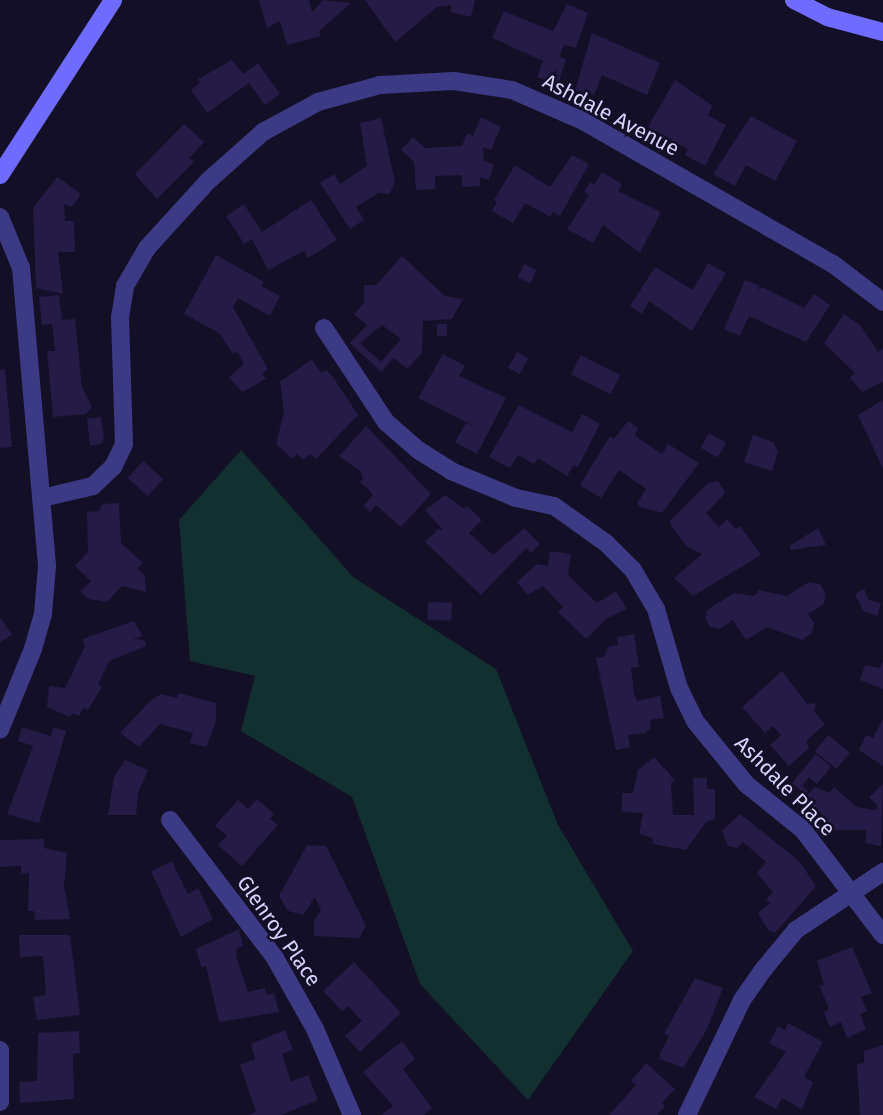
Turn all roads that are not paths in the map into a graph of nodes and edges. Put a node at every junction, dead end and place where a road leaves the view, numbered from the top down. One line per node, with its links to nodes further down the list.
1 (113, 0): 4 (main road)
2 (794, 0): 3 (main road)
3 (883, 32)
4 (0, 175)
5 (0, 217): 8 (street)
6 (883, 302): 8 (street, Ashdale Avenue)
7 (324, 328): 12 (street, Ashdale Place)
8 (42, 498): 9 (street)
9 (0, 730)
10 (170, 820): 16 (street, Glenroy Place)
11 (883, 872): 12 (street)
12 (855, 894): 13 (street, Ashdale Place); 17 (street)
13 (883, 935)
14 (0, 1050): 15 (street)
15 (0, 1102)
16 (352, 1115)
17 (687, 1115)

